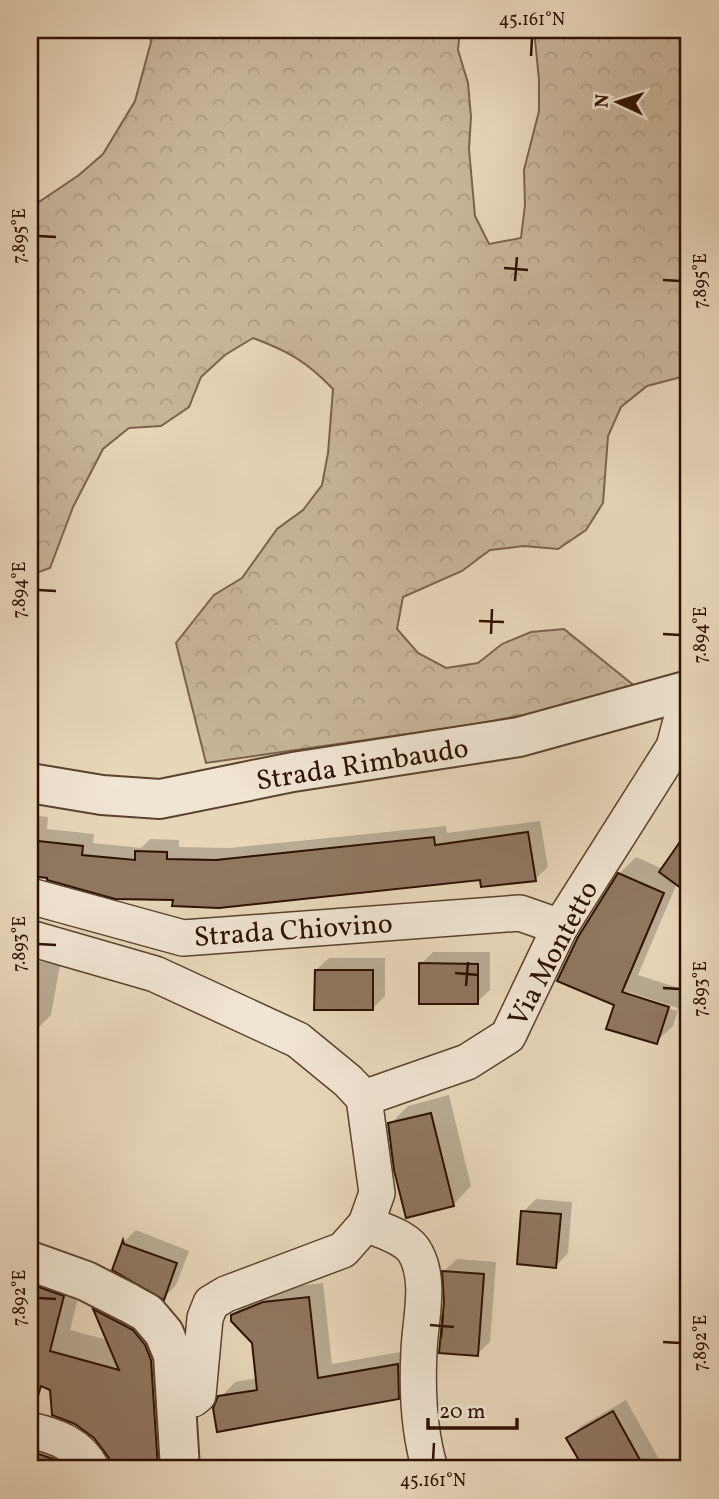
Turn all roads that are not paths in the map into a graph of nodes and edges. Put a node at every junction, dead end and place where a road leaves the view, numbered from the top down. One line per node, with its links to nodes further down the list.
1 (689, 690): 2 (street, Strada Rimbaudo); 4 (street, Via Montetto)
2 (30, 783)
3 (30, 896): 4 (street, Strada Chiovino)
4 (560, 926): 6 (street, Via Montetto)
5 (30, 938): 6 (street, Strada Chiovino)
6 (364, 1098): 7 (street)
7 (366, 1224): 9 (street); 13 (street)
8 (30, 1261): 9 (street)
9 (177, 1399): 12 (street)
10 (30, 1430): 11 (street)
11 (92, 1469)
12 (180, 1469)
13 (430, 1469)

